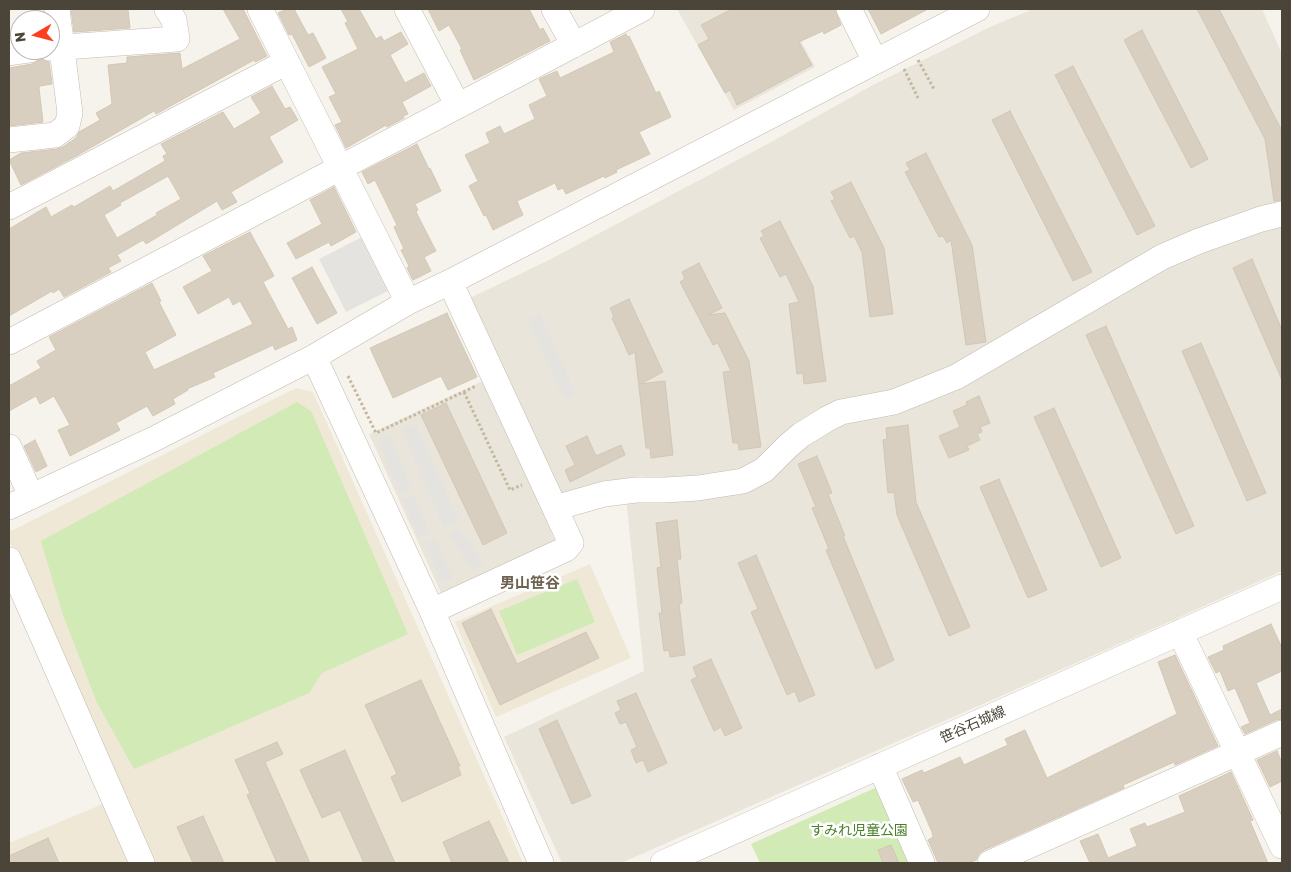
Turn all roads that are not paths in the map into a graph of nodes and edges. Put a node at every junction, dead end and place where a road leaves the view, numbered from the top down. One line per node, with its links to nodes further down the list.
1 (167, 9): 9 (street)
2 (260, 9): 11 (street)
3 (407, 9): 13 (street)
4 (554, 9): 8 (street)
5 (642, 9): 8 (street)
6 (849, 9): 12 (street)
7 (977, 9): 12 (street)
8 (574, 45): 13 (street)
9 (60, 47)
10 (58, 60): 14 (street)
11 (287, 62): 15 (street); 16 (street)
12 (875, 62): 18 (street)
13 (458, 106): 15 (street)
14 (9, 140)
15 (340, 167): 19 (street); 20 (street)
16 (9, 207)
17 (1282, 214): 25 (street)
18 (450, 282): 19 (street); 25 (street)
19 (408, 302): 21 (street)
20 (9, 342)
21 (314, 357): 23 (street); 28 (street)
22 (9, 447): 23 (street)
23 (31, 496): 24 (street)
24 (9, 507)
25 (555, 508): 28 (street)
26 (9, 560): 34 (street)
27 (1282, 587): 29 (street, 笹谷石城線)
28 (432, 610): 35 (street)
29 (1180, 632): 31 (street); 32 (street, 笹谷石城線)
30 (1282, 733): 31 (street)
31 (1239, 752): 33 (street); 38 (street)
32 (880, 766): 36 (street, 笹谷石城線); 37 (street)
33 (1282, 846)
34 (142, 863)
35 (541, 863)
36 (663, 863)
37 (922, 863)
38 (990, 863)

